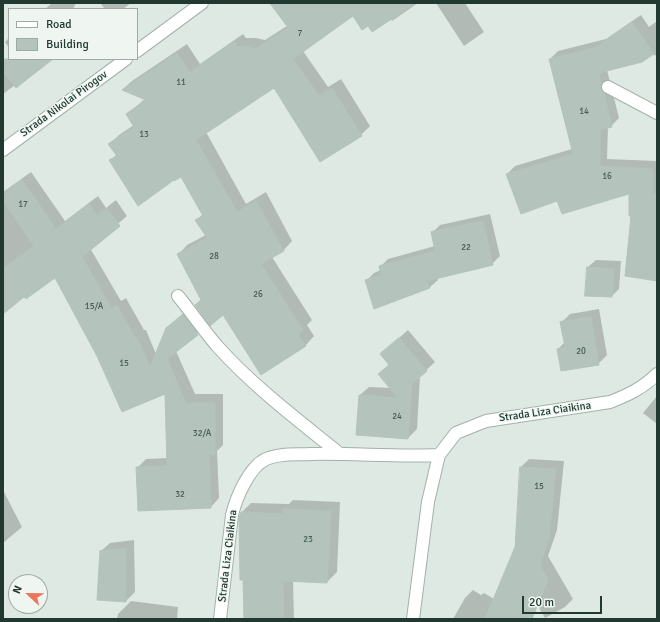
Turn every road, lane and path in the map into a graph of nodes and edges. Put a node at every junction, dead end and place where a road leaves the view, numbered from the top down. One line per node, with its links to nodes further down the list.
1 (202, 3): 2 (street)
2 (138, 50)
3 (125, 60): 6 (street, Strada Nikolai Pirogov)
4 (608, 87): 5 (street)
5 (657, 114)
6 (3, 150)
7 (178, 296): 9 (street)
8 (657, 374): 10 (street, Strada Liza Ciaikina)
9 (340, 454): 10 (street, Strada Liza Ciaikina); 11 (street, Strada Liza Ciaikina)
10 (438, 455): 12 (street, Strada Liza Ciaikina)
11 (220, 619)
12 (413, 619)

